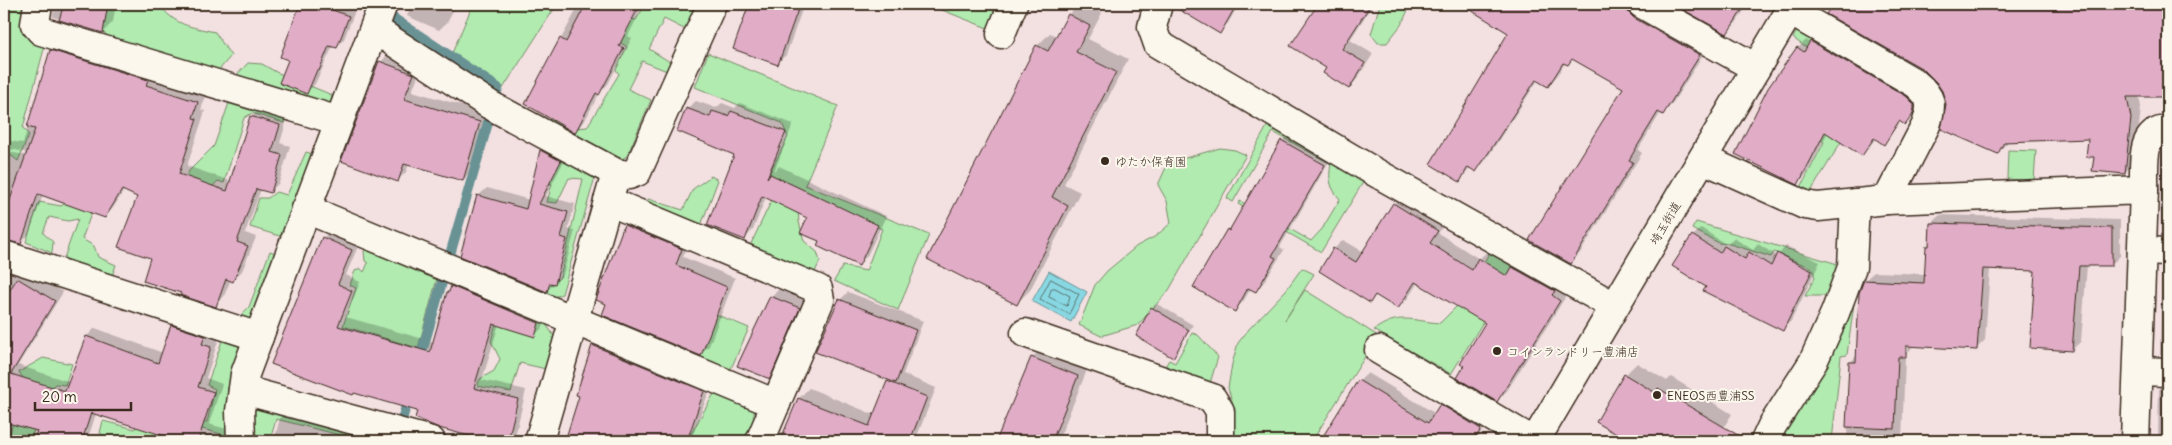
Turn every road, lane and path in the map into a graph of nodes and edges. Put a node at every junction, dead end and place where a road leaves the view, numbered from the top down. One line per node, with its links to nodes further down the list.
1 (38, 4): 11 (street)
2 (383, 4): 8 (street)
3 (712, 4): 14 (street)
4 (1013, 4): 9 (street)
5 (1158, 4): 23 (street)
6 (1642, 4): 10 (street)
7 (1792, 7): 10 (street, 埼玉街道); 16 (street)
8 (374, 29): 11 (street); 14 (street)
9 (1001, 34)
10 (1756, 68): 13 (street, 埼玉街道)
11 (339, 121): 19 (street)
12 (2168, 130): 15 (street)
13 (1703, 159): 18 (street); 23 (street, 埼玉街道)
14 (616, 173): 17 (street)
15 (2144, 190): 16 (street); 20 (street)
16 (1887, 200): 18 (street)
17 (608, 201): 24 (street); 31 (street)
18 (1855, 203): 38 (street)
19 (306, 209): 24 (street); 26 (street)
20 (2142, 251): 21 (street); 28 (street)
21 (2168, 252)
22 (4, 255): 26 (street)
23 (1614, 306): 37 (street, 埼玉街道)
24 (574, 320): 31 (street); 34 (street)
25 (1025, 332): 36 (street)
26 (259, 337): 30 (street)
27 (1379, 350): 37 (street)
28 (2138, 372): 29 (street); 39 (street)
29 (2168, 372)
30 (243, 390): 32 (street); 33 (street)
31 (776, 404): 35 (street)
32 (241, 441)
33 (431, 441)
34 (540, 441)
35 (760, 441)
36 (1220, 441)
37 (1534, 441)
38 (1765, 441)
39 (2135, 441)

